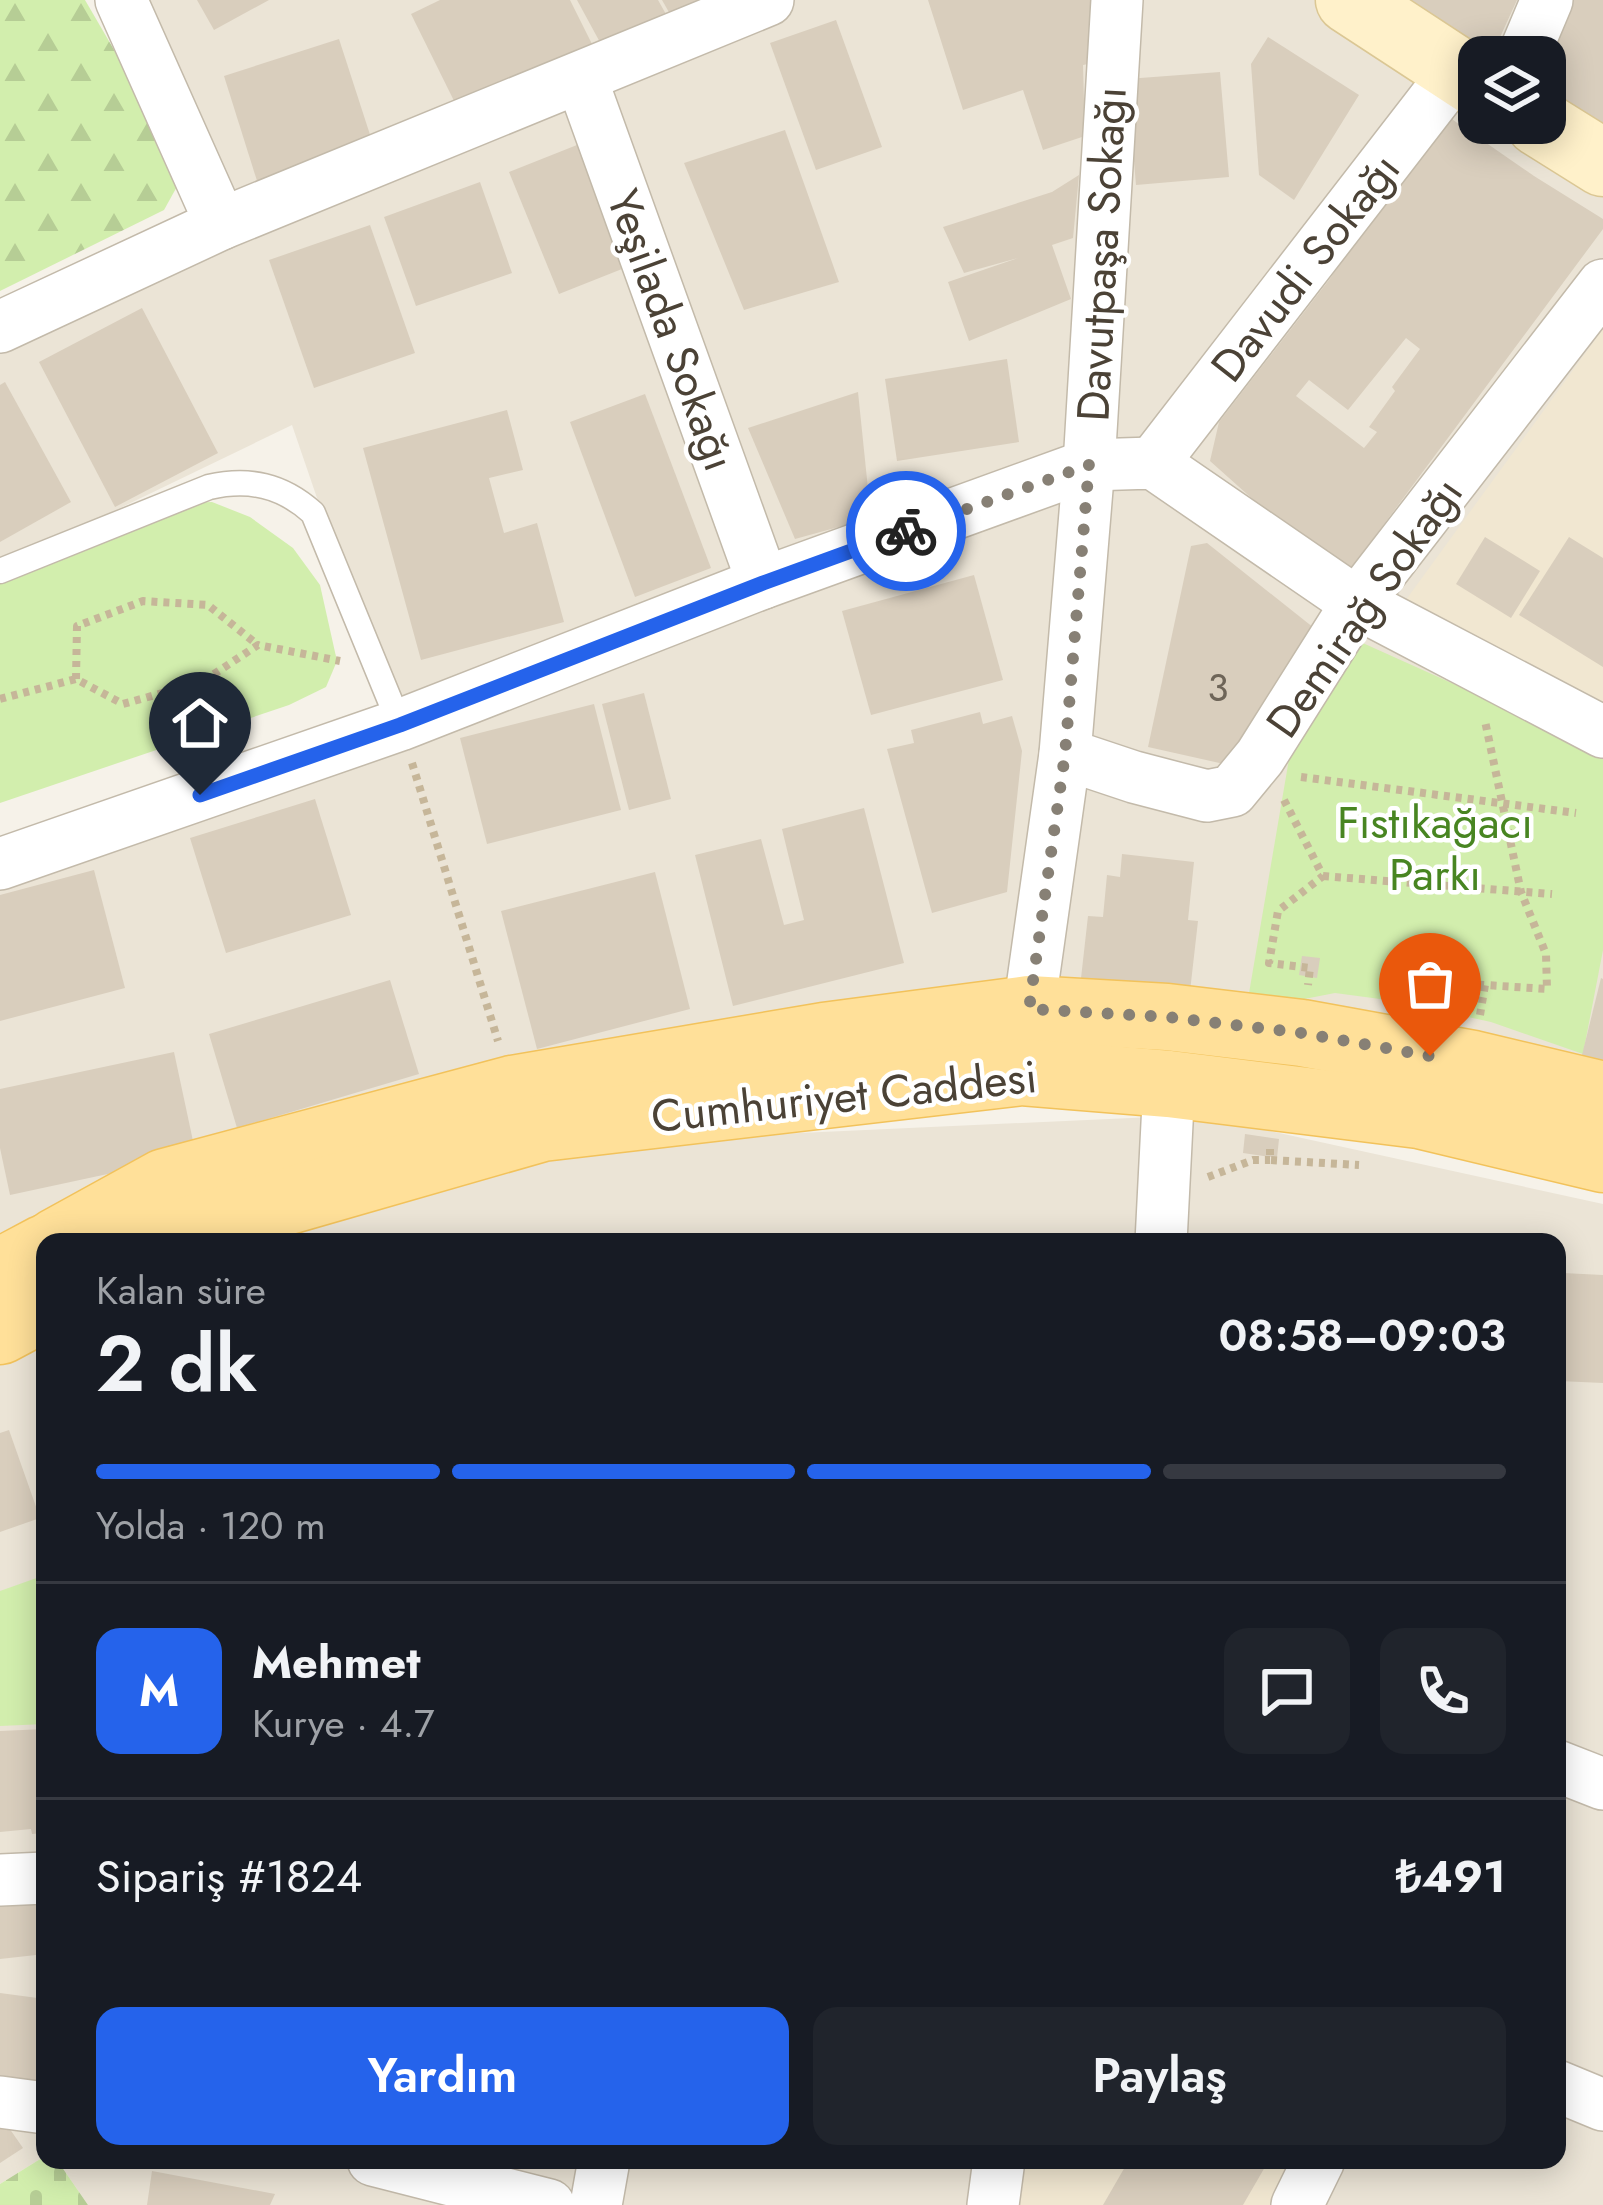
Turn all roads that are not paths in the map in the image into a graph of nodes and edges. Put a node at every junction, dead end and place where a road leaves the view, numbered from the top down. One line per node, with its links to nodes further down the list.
1 (121, 0): 12 (street)
2 (768, 0): 8 (street)
3 (1117, 0): 16 (street, Davutpaşa Sokağı)
4 (1349, 0): 7 (street)
5 (1547, 0): 6 (street)
6 (1532, 36)
7 (1458, 72)
8 (580, 78): 12 (street); 18 (street, Yeşilada Sokağı)
9 (1458, 89): 15 (street, Davudi Sokağı)
10 (1566, 140): 11 (street)
11 (1603, 163)
12 (221, 224): 14 (street)
13 (1603, 285): 19 (street, Demirağ Sokağı)
14 (0, 327)
15 (1154, 463): 16 (street); 19 (street)
16 (1089, 465): 18 (street); 22 (street, Davutpaşa Sokağı)
17 (0, 571): 20 (lane)
18 (763, 583): 20 (street)
19 (1357, 603): 21 (street); 22 (street, Demirağ Sokağı)
20 (400, 725): 23 (street)
21 (1603, 732)
22 (1065, 754): 24 (street, Davutpaşa Sokağı)
23 (0, 864)
24 (1029, 1009): 26 (main road, Cumhuriyet Caddesi); 28 (main road, Cumhuriyet Caddesi)
25 (1169, 1084): 27 (main road, Cumhuriyet Caddesi); 29 (main road, Cumhuriyet Caddesi); 30 (street)
26 (1603, 1095)
27 (1603, 1159)
28 (72, 1233)
29 (195, 1233)
30 (1161, 1233)
31 (36, 1272): 32 (main road)
32 (19, 1317)
33 (1566, 1770): 34 (street)
34 (1603, 1784)
35 (36, 1878): 36 (street)
36 (0, 1880)
37 (1566, 2090): 39 (street)
38 (0, 2102): 40 (street)
39 (1603, 2105)
40 (36, 2107)
41 (408, 2169): 45 (street)
42 (602, 2169): 46 (street)
43 (998, 2169): 47 (street)
44 (1315, 2169): 48 (street)
45 (549, 2205)
46 (596, 2205)
47 (993, 2205)
48 (1297, 2205)

